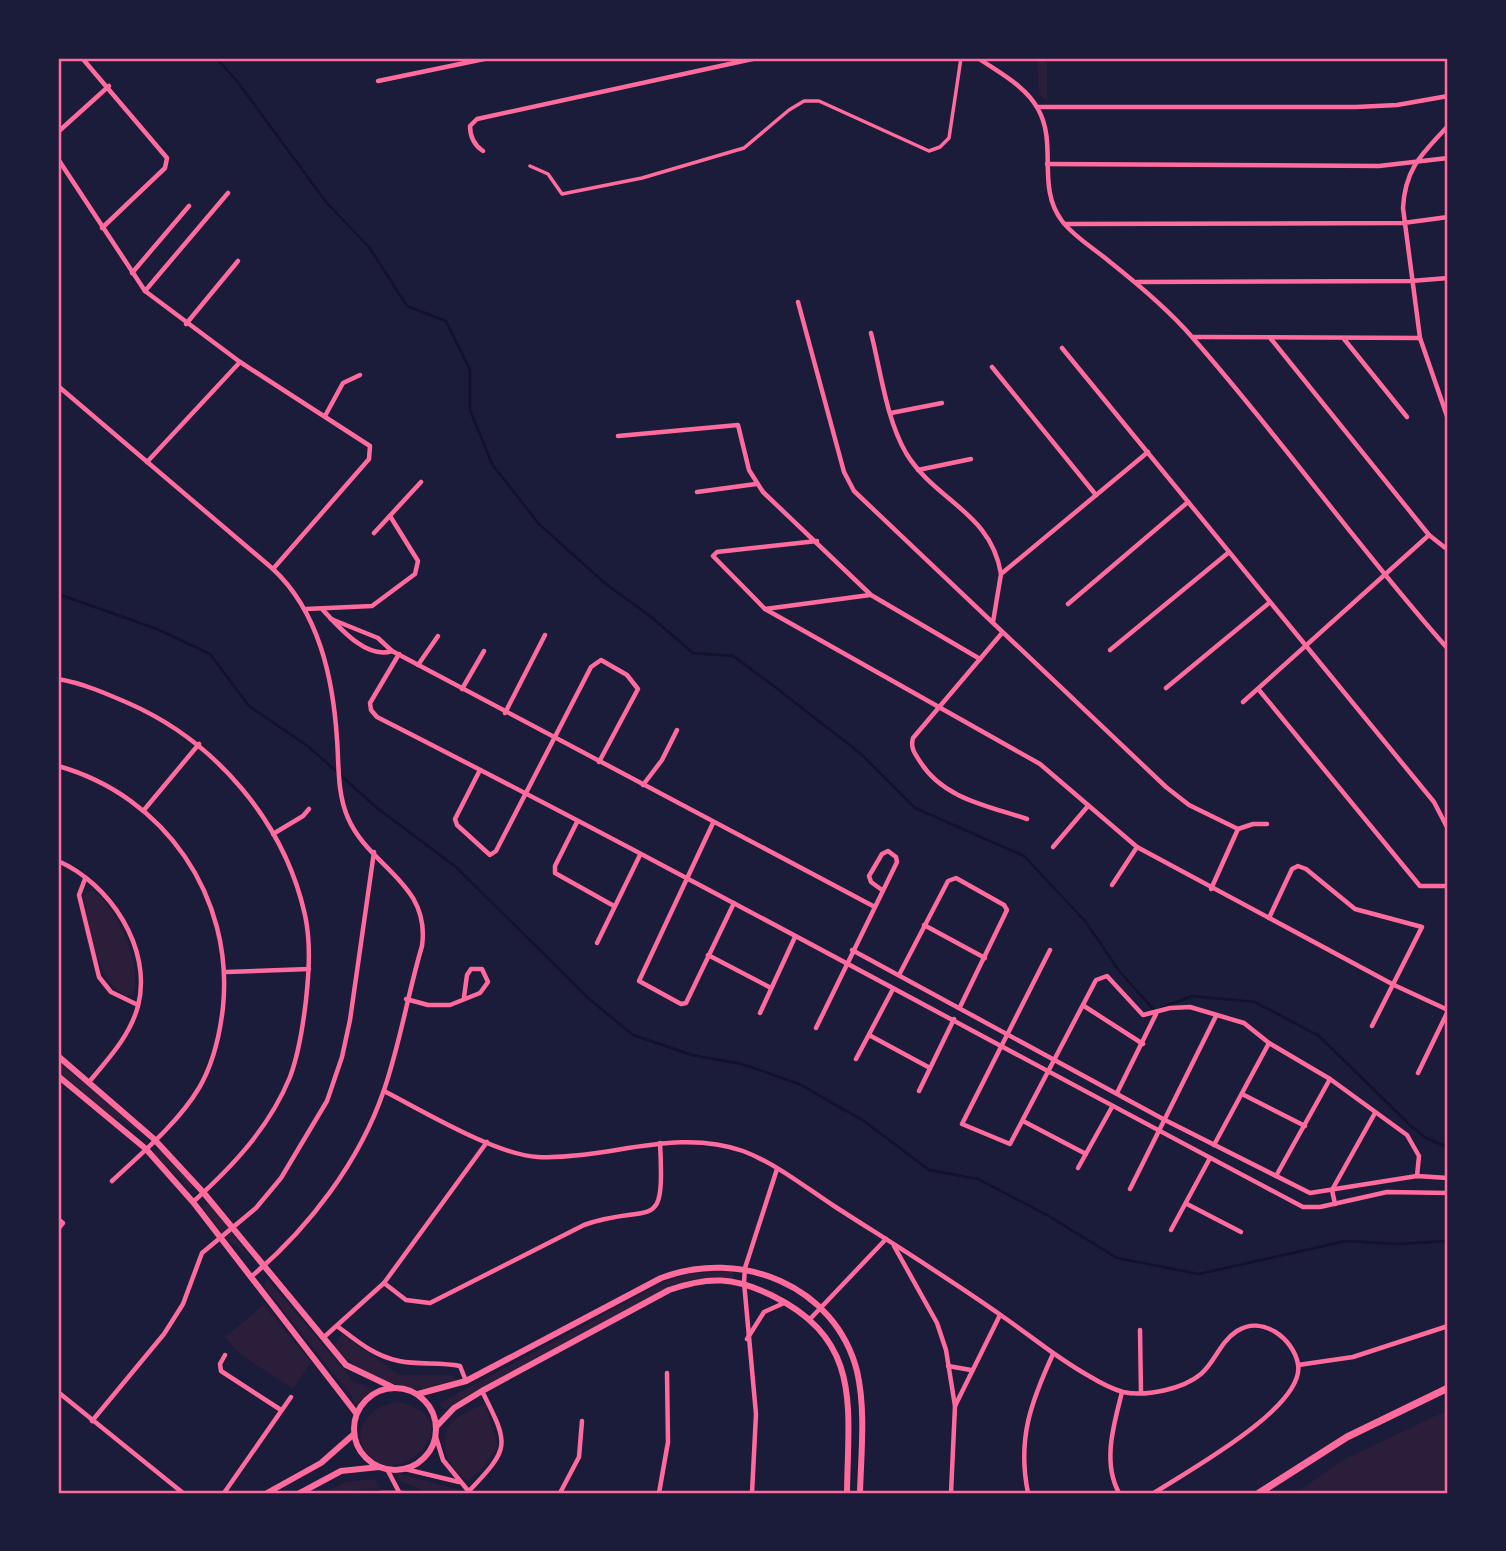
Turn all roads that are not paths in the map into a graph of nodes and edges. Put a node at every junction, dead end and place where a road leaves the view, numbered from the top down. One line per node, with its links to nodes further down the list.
1 (82, 58): 7 (street)
2 (489, 58): 6 (street)
3 (758, 58): 12 (street)
4 (961, 58): 17 (street)
5 (978, 58): 9 (street)
6 (378, 81)
7 (109, 86): 11 (street); 23 (street)
8 (1448, 96): 9 (street)
9 (1038, 107): 16 (street)
10 (1448, 126): 15 (street)
11 (58, 132)
12 (483, 151)
13 (1448, 158): 15 (street)
14 (58, 159): 23 (street)
15 (1414, 163): 16 (street); 21 (street)
16 (1047, 164): 22 (street)
17 (530, 166)
18 (228, 193): 29 (street)
19 (189, 206): 25 (street)
20 (1448, 217): 21 (street)
21 (1403, 223): 22 (street); 27 (street)
22 (1064, 225): 28 (street)
23 (102, 228): 25 (street)
24 (238, 261): 31 (street)
25 (132, 273): 29 (street)
26 (1448, 278): 27 (street)
27 (1411, 281): 28 (street); 35 (street)
28 (1136, 282): 33 (street)
29 (145, 291): 31 (street)
30 (798, 302): 73 (street)
31 (186, 324): 38 (street)
32 (871, 333): 43 (street)
33 (1192, 337): 36 (street); 65 (street)
34 (1343, 338): 35 (street); 36 (street); 45 (street)
35 (1420, 338): 46 (street)
36 (1271, 340): 59 (street)
37 (1062, 348): 48 (street)
38 (240, 362): 44 (street); 50 (street)
39 (992, 367): 55 (street)
40 (360, 375): 44 (street)
41 (58, 386): 50 (street)
42 (942, 403): 43 (street)
43 (891, 413): 51 (street)
44 (326, 416): 63 (street)
45 (1407, 417)
46 (1448, 419)
47 (618, 436): 53 (street)
48 (1148, 452): 55 (street); 56 (street)
49 (971, 459): 51 (street)
50 (147, 462): 63 (street)
51 (918, 470): 64 (street)
52 (421, 482): 57 (street)
53 (756, 484): 54 (street); 60 (street)
54 (697, 492)
55 (1096, 495): 64 (street)
56 (1188, 502): 62 (street); 68 (street)
57 (390, 516): 58 (street); 70 (street)
58 (374, 533)
59 (1429, 535): 61 (street); 65 (street)
60 (817, 541): 66 (street); 71 (street)
61 (1448, 550)
62 (1228, 553): 67 (street); 79 (street)
63 (273, 569): 69 (street)
64 (1001, 574): 73 (street)
65 (1384, 577): 77 (street); 78 (street)
66 (871, 595): 71 (street); 83 (street)
67 (1269, 603): 77 (street); 86 (street)
68 (1068, 604)
69 (306, 609): 70 (street); 112 (street)
70 (321, 609): 72 (street)
71 (765, 609): 90 (street)
72 (331, 619): 80 (street); 80 (street)
73 (993, 622): 74 (street)
74 (1002, 633): 83 (street); 108 (street)
75 (545, 635): 91 (street)
76 (438, 636): 84 (street)
77 (1307, 648): 88 (street); 107 (street)
78 (1448, 649)
79 (1110, 650)
80 (392, 651): 82 (street)
81 (484, 651): 87 (street)
82 (399, 654): 84 (street); 97 (street)
83 (980, 659): 90 (street)
84 (418, 665): 87 (street)
85 (58, 679): 94 (street)
86 (1166, 688)
87 (462, 689): 91 (street)
88 (1259, 690): 89 (street); 118 (street)
89 (1243, 702)
90 (939, 708): 100 (street); 103 (street)
91 (505, 713): 93 (street)
92 (677, 730): 98 (street)
93 (552, 739): 95 (street); 95 (street); 99 (street)
94 (198, 744): 102 (street); 109 (street)
95 (599, 761): 98 (street)
96 (58, 766): 102 (street)
97 (480, 770): 99 (street); 99 (street)
98 (643, 785): 105 (street)
99 (525, 793): 104 (street)
100 (1088, 806): 110 (street); 111 (street)
101 (309, 808): 109 (street)
102 (144, 810): 134 (street)
103 (1027, 819)
104 (577, 821): 113 (street); 122 (street)
105 (713, 823): 115 (street); 123 (street)
106 (1267, 824): 108 (street)
107 (1448, 828)
108 (1238, 830): 119 (street)
109 (273, 834): 133 (street)
110 (1137, 847): 117 (street); 119 (street)
111 (1053, 848)
112 (374, 851): 140 (street); 233 (street)
113 (640, 855): 115 (street); 122 (street)
114 (58, 861): 116 (street)
115 (686, 877): 121 (street); 130 (street)
116 (85, 878): 141 (street); 141 (street)
117 (1112, 885)
118 (1448, 886)
119 (1211, 889): 124 (street)
120 (882, 890): 120 (street); 123 (street)
121 (734, 902): 126 (street); 130 (street)
122 (614, 906): 127 (street)
123 (873, 906): 128 (street)
124 (1269, 919): 136 (street); 136 (street)
125 (924, 925): 131 (street); 131 (street); 135 (street)
126 (795, 937): 132 (street); 137 (street)
127 (597, 943)
128 (852, 950): 132 (street); 135 (street)
129 (1050, 950): 151 (street)
130 (708, 955): 137 (street)
131 (985, 958): 143 (street)
132 (845, 964): 138 (street); 150 (street)
133 (309, 969): 134 (street); 190 (street)
134 (226, 972): 175 (street)
135 (899, 975): 143 (street)
136 (1394, 985): 144 (street); 149 (street)
137 (771, 988): 145 (street)
138 (892, 989): 148 (street); 152 (street)
139 (464, 997): 139 (street); 140 (street)
140 (406, 999): 165 (street)
141 (138, 1005): 164 (street)
142 (1084, 1006): 146 (street); 154 (street); 158 (street)
143 (960, 1007): 151 (street)
144 (1448, 1011): 160 (street)
145 (760, 1013)
146 (1157, 1013): 147 (street); 154 (street)
147 (1216, 1016): 153 (street); 171 (street)
148 (954, 1019): 155 (street); 159 (street)
149 (1372, 1026)
150 (816, 1028)
151 (1006, 1033): 155 (street); 158 (street)
152 (869, 1035): 157 (street); 159 (street)
153 (1269, 1043): 163 (street); 168 (street)
154 (1143, 1044): 167 (street)
155 (1000, 1045): 161 (street); 172 (street)
156 (58, 1056): 164 (street)
157 (856, 1059)
158 (1053, 1059): 161 (street); 167 (street)
159 (930, 1068): 166 (street)
160 (1418, 1073)
161 (1048, 1074): 169 (street); 172 (street)
162 (58, 1076): 179 (street)
163 (1330, 1079): 170 (street); 173 (street)
164 (89, 1082): 175 (street)
165 (384, 1091): 176 (street); 201 (street)
166 (919, 1091)
167 (1117, 1093): 171 (street)
168 (1242, 1094): 173 (street); 178 (street)
169 (1112, 1107): 174 (street); 180 (street)
170 (1375, 1113): 185 (street); 189 (street)
171 (1163, 1119): 174 (street); 178 (street)
172 (1023, 1121): 180 (street)
173 (1305, 1126): 184 (street)
174 (1159, 1131): 181 (street); 188 (street)
175 (154, 1139): 179 (street); 190 (street)
176 (487, 1142): 177 (street); 205 (street)
177 (660, 1143): 183 (street); 205 (street)
178 (1214, 1145): 184 (street)
179 (146, 1149): 187 (street); 192 (street)
180 (1086, 1154): 182 (street)
181 (1210, 1158): 193 (street); 194 (street)
182 (1078, 1168)
183 (777, 1169): 199 (street); 202 (street)
184 (1276, 1176): 189 (street)
185 (1417, 1176): 186 (street); 189 (street)
186 (1448, 1178)
187 (112, 1181)
188 (1130, 1189)
189 (1332, 1190): 194 (street)
190 (204, 1192): 192 (street); 201 (street)
191 (1448, 1193): 194 (street)
192 (193, 1202): 203 (street)
193 (1186, 1204): 197 (street); 198 (street)
194 (1335, 1204)
195 (58, 1219): 196 (street)
196 (58, 1228)
197 (1171, 1230)
198 (1241, 1232)
199 (886, 1239): 200 (street); 207 (street)
200 (893, 1243): 208 (street); 218 (street)
201 (264, 1266): 203 (street); 213 (street)
202 (745, 1268): 204 (street); 207 (street); 221 (street)
203 (252, 1276): 232 (street)
204 (744, 1282): 206 (street); 214 (street); 224 (street)
205 (384, 1283): 210 (street)
206 (785, 1302): 209 (street); 214 (street)
207 (821, 1308): 209 (street); 254 (street)
208 (1000, 1315): 215 (street); 219 (street)
209 (811, 1318): 253 (street)
210 (337, 1326): 213 (street); 221 (street)
211 (1448, 1326): 217 (street)
212 (1140, 1331): 227 (street)
213 (322, 1338): 222 (street)
214 (747, 1340): 252 (street)
215 (1053, 1354): 226 (street); 256 (street)
216 (225, 1355): 231 (street)
217 (1298, 1365): 227 (street); 258 (street)
218 (948, 1366): 219 (street); 230 (street)
219 (971, 1370): 230 (street)
220 (667, 1373): 251 (street)
221 (466, 1381): 228 (street)
222 (392, 1387): 228 (street); 232 (street)
223 (1448, 1388): 259 (main road)
224 (482, 1391): 235 (street); 243 (street)
225 (58, 1392): 233 (street)
226 (1122, 1392): 227 (street); 257 (street)
227 (1141, 1393)
228 (418, 1394): 235 (street)
229 (291, 1397): 231 (street)
230 (955, 1406): 255 (street)
231 (281, 1410): 245 (street)
232 (356, 1413): 236 (street)
233 (92, 1421): 244 (street)
234 (582, 1421): 250 (street)
235 (436, 1427): 237 (street)
236 (354, 1434): 238 (street); 239 (street)
237 (436, 1437): 240 (street); 242 (street)
238 (383, 1468): 240 (street); 241 (street); 249 (street)
239 (311, 1469): 241 (street); 246 (street)
240 (405, 1469): 242 (street)
241 (318, 1483): 247 (street)
242 (460, 1483): 243 (street)
243 (470, 1492)
244 (183, 1493)
245 (224, 1493)
246 (271, 1493)
247 (300, 1493)
248 (380, 1493): 249 (street)
249 (401, 1493)
250 (560, 1493)
251 (659, 1493)
252 (752, 1493)
253 (847, 1493)
254 (860, 1493)
255 (951, 1493)
256 (1028, 1493)
257 (1119, 1493)
258 (1154, 1493)
259 (1259, 1493)

